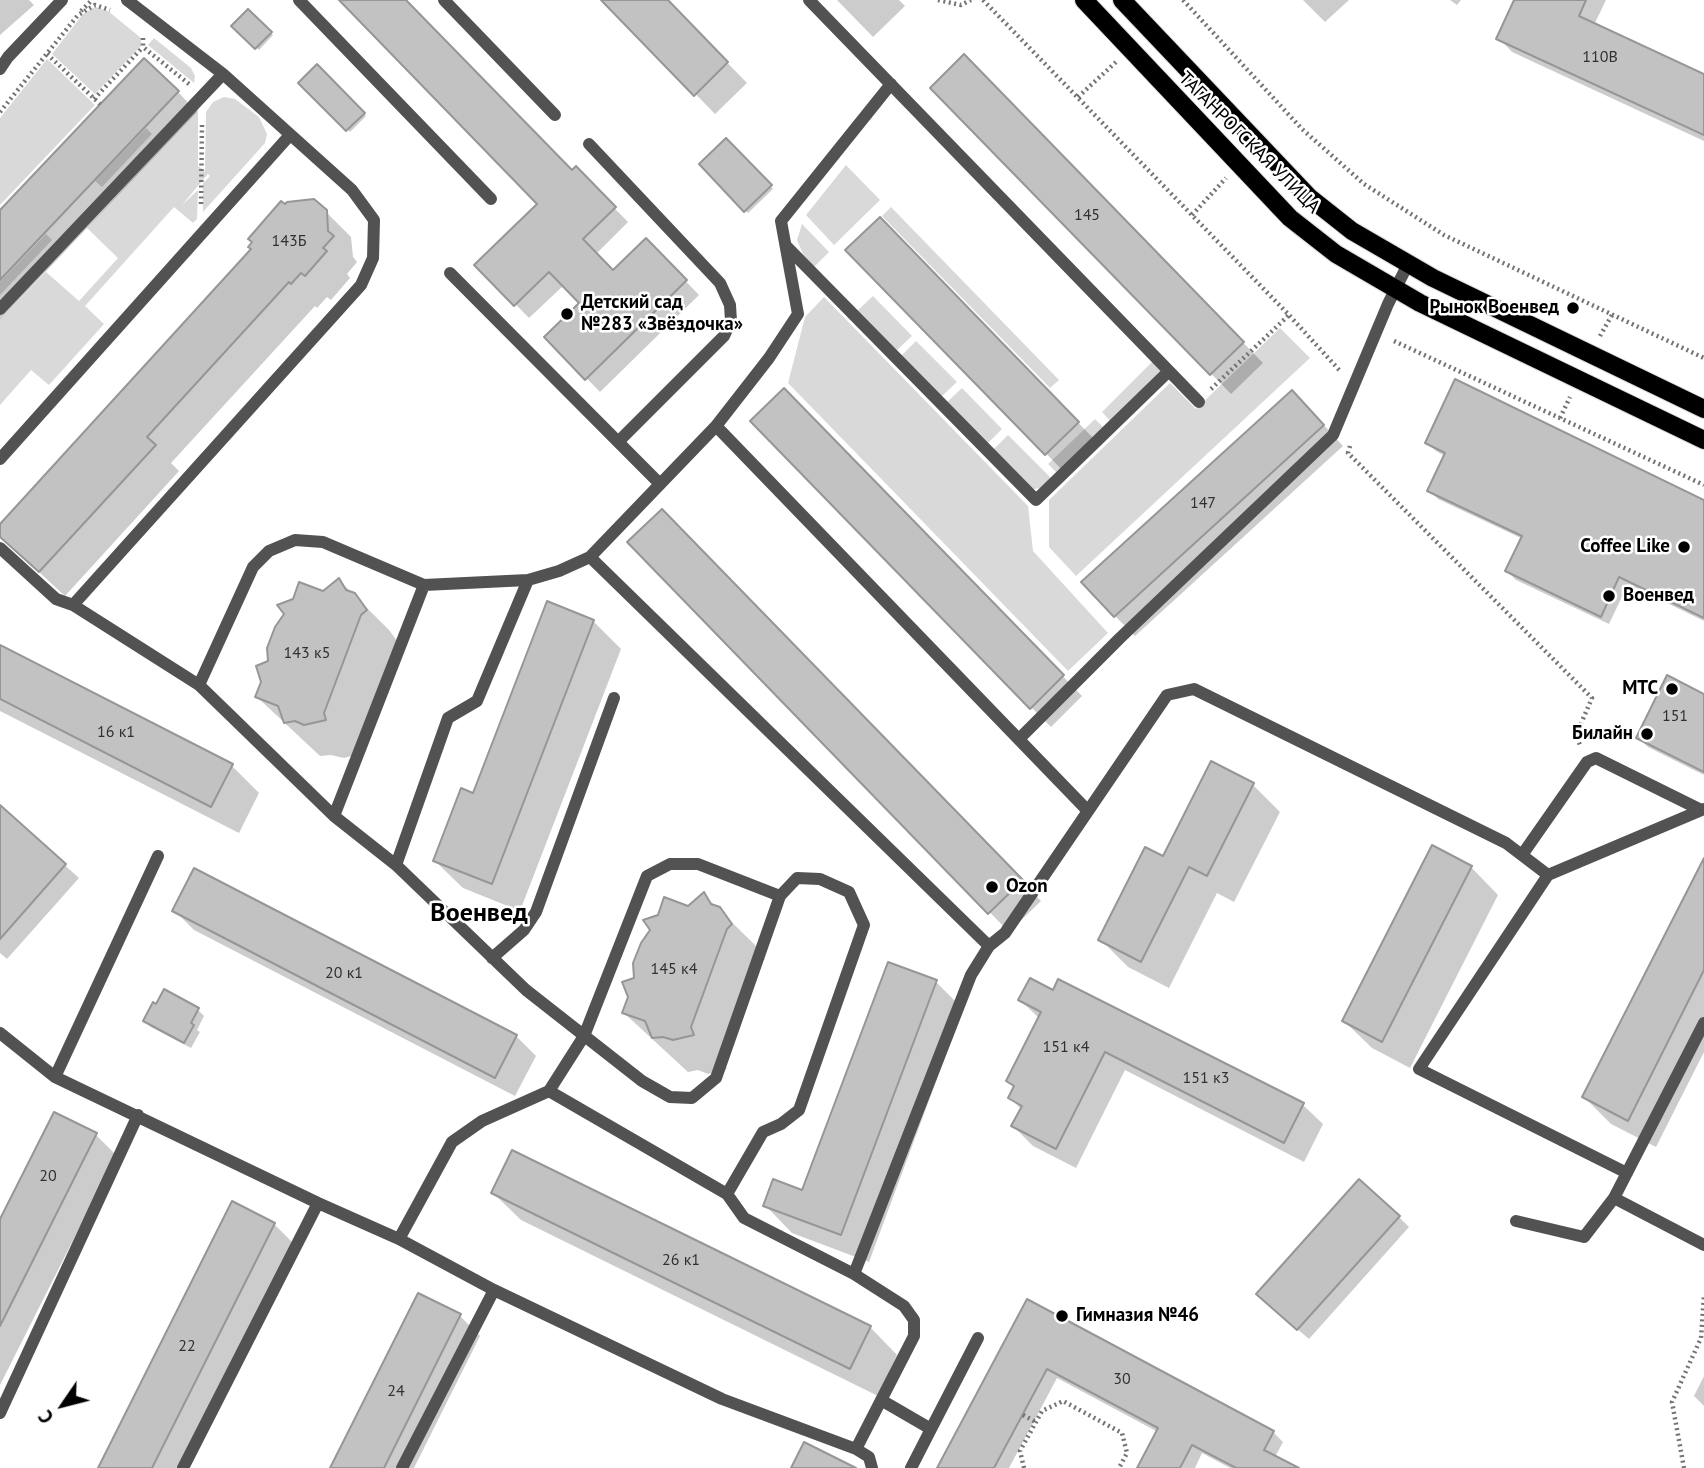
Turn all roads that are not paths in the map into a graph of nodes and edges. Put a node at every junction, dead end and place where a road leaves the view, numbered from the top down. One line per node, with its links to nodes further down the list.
1 (62, 0): 8 (lane)
2 (127, 0): 9 (lane)
3 (299, 0): 14 (lane)
4 (444, 0): 11 (lane)
5 (808, 0): 10 (lane)
6 (1084, 0): 18 (main road, ТАГАНРОГСКАЯ УЛИЦА)
7 (1122, 0): 16 (main road, ТАГАНРОГСКАЯ УЛИЦА)
8 (0, 68)
9 (223, 74): 12 (lane); 19 (lane)
10 (891, 85): 15 (lane); 20 (lane)
11 (555, 115)
12 (290, 135): 26 (lane); 32 (lane)
13 (589, 144): 25 (lane)
14 (491, 199)
15 (786, 246): 20 (lane); 23 (lane)
16 (1408, 264): 18 (lane); 22 (main road, ТАГАНРОГСКАЯ УЛИЦА)
17 (450, 273): 25 (lane)
18 (1395, 289): 24 (main road, ТАГАНРОГСКАЯ УЛИЦА); 35 (lane)
19 (0, 309)
20 (1169, 371): 21 (lane)
21 (1199, 402)
22 (1702, 404)
23 (716, 426): 27 (lane); 35 (lane)
24 (1704, 440)
25 (618, 442): 27 (lane)
26 (0, 459)
27 (660, 484): 29 (lane)
28 (0, 548): 32 (lane)
29 (590, 557): 30 (lane); 44 (lane)
30 (527, 580): 31 (lane); 41 (lane)
31 (424, 586): 33 (lane); 38 (lane)
32 (73, 605): 33 (lane)
33 (199, 685): 38 (lane)
34 (614, 698): 45 (lane)
35 (1020, 738): 37 (lane)
36 (1703, 809): 39 (lane); 42 (lane)
37 (1088, 811): 39 (lane); 44 (lane)
38 (334, 816): 41 (lane)
39 (1522, 855): 42 (lane)
40 (158, 856): 49 (lane)
41 (396, 864): 45 (lane)
42 (1548, 875): 52 (lane)
43 (780, 896): 48 (lane); 48 (lane); 53 (lane)
44 (989, 946): 59 (lane)
45 (492, 958): 48 (lane)
46 (1704, 1023): 52 (lane)
47 (0, 1033): 49 (lane)
48 (584, 1036): 50 (lane)
49 (55, 1077): 51 (lane)
50 (550, 1091): 53 (lane); 57 (lane)
51 (138, 1115): 55 (lane); 63 (lane)
52 (1627, 1172): 54 (lane)
53 (727, 1194): 59 (lane)
54 (1614, 1198): 56 (lane); 58 (lane)
55 (318, 1203): 57 (lane); 66 (lane)
56 (1516, 1221)
57 (399, 1239): 60 (lane)
58 (1704, 1245)
59 (854, 1274): 62 (lane)
60 (494, 1290): 65 (lane); 67 (lane)
61 (978, 1338): 64 (lane)
62 (881, 1400): 64 (lane); 65 (lane)
63 (0, 1413)
64 (931, 1429): 69 (lane)
65 (856, 1449): 68 (lane)
66 (183, 1468)
67 (402, 1468)
68 (872, 1468)
69 (911, 1468)

